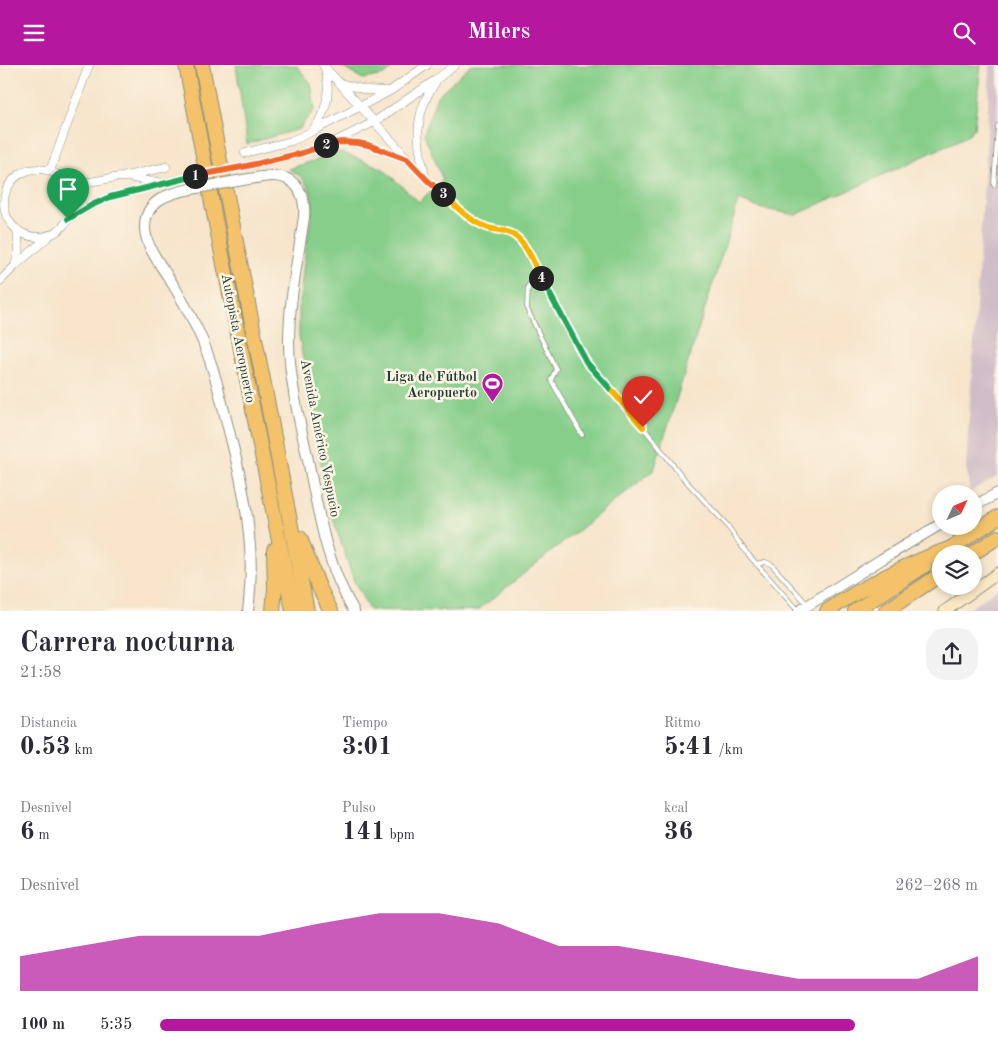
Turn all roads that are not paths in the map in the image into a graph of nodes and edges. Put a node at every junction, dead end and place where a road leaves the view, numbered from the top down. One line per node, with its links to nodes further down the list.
1 (89, 65): 19 (street)
2 (186, 65): 39 (highway, Autopista Aeropuerto)
3 (202, 65): 38 (highway, Autopista Aeropuerto)
4 (427, 65): 9 (street)
5 (455, 65): 7 (street)
6 (324, 66): 8 (street); 13 (street)
7 (438, 79): 11 (street); 22 (street)
8 (339, 83): 9 (street); 10 (street)
9 (390, 91): 10 (street)
10 (360, 106): 11 (street); 13 (street)
11 (374, 122): 14 (street); 17 (street)
12 (998, 126): 16 (lane)
13 (311, 132): 15 (street)
14 (332, 143): 17 (street); 23 (street, bridge)
15 (245, 153)
16 (997, 155): 25 (lane)
17 (407, 159): 22 (street)
18 (166, 167): 20 (street)
19 (50, 171): 21 (street); 24 (street)
20 (124, 176): 21 (street); 23 (street)
21 (63, 180): 29 (street)
22 (427, 180): 33 (lane)
23 (170, 181): 29 (street)
24 (10, 184): 26 (street); 28 (street)
25 (994, 185)
26 (0, 190)
27 (0, 219): 28 (street)
28 (9, 219): 30 (street)
29 (68, 219): 31 (street)
30 (17, 229): 31 (street); 32 (street)
31 (50, 234): 32 (street)
32 (15, 266): 34 (street)
33 (540, 277): 35 (lane); 47 (lane)
34 (0, 281)
35 (582, 435)
36 (998, 493): 37 (street)
37 (982, 502)
38 (289, 513): 55 (highway, Autopista Aeropuerto); 56 (highway)
39 (274, 514): 53 (highway); 54 (highway, Autopista Aeropuerto)
40 (998, 517): 43 (highway)
41 (932, 529): 51 (street)
42 (998, 537): 44 (highway)
43 (956, 545)
44 (982, 547)
45 (932, 556): 58 (highway)
46 (932, 561): 59 (highway)
47 (756, 564): 51 (lane); 51 (lane)
48 (996, 577): 62 (main road)
49 (932, 581): 60 (highway)
50 (932, 583): 61 (highway)
51 (802, 609)
52 (248, 611): 57 (street, Avenida Américo Vespucio, bridge)
53 (273, 611)
54 (293, 611)
55 (307, 611)
56 (331, 611)
57 (354, 611)
58 (827, 611)
59 (855, 611)
60 (886, 611)
61 (902, 611)
62 (945, 611)

